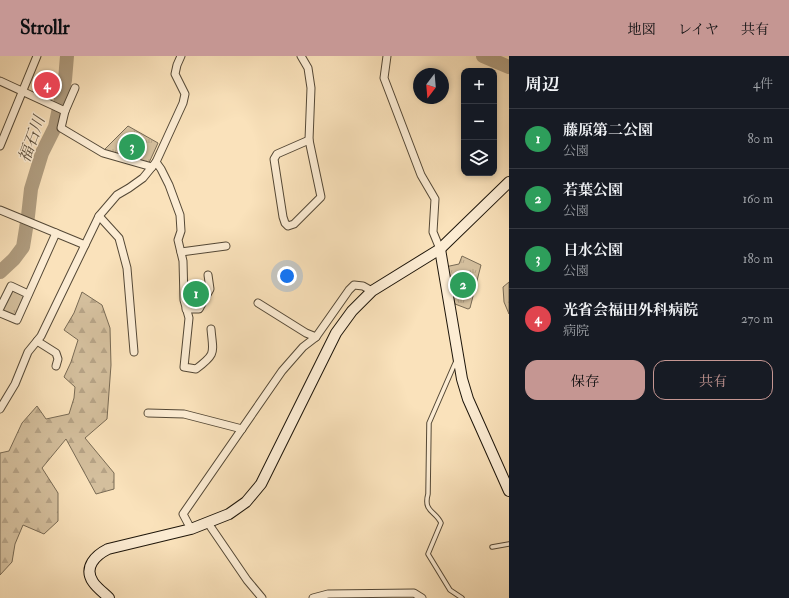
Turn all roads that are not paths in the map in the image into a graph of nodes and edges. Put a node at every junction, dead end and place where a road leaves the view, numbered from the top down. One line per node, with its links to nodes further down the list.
1 (37, 56): 7 (street)
2 (181, 56): 11 (street)
3 (301, 56): 9 (street)
4 (387, 56): 18 (street)
5 (0, 81): 7 (street)
6 (75, 88): 8 (street)
7 (22, 92): 8 (street); 10 (street)
8 (64, 110): 11 (street)
9 (309, 140): 9 (street)
10 (0, 146)
11 (154, 165): 14 (street); 19 (street)
12 (509, 182): 18 (street)
13 (0, 210): 15 (street)
14 (100, 216): 16 (street); 30 (street)
15 (56, 233): 16 (street); 22 (street)
16 (85, 245): 29 (street)
17 (226, 246): 19 (street)
18 (440, 249): 21 (street); 31 (street)
19 (181, 252): 25 (street)
20 (208, 275): 25 (street)
21 (372, 291): 28 (street); 37 (street)
22 (28, 294): 24 (street); 26 (street)
23 (258, 303): 28 (street)
24 (0, 308)
25 (186, 309): 27 (street)
26 (0, 313)
27 (211, 328)
28 (316, 337): 35 (street)
29 (37, 341): 32 (street); 33 (street)
30 (134, 352)
31 (458, 358): 36 (street); 45 (lane)
32 (56, 366)
33 (0, 409)
34 (148, 413): 35 (street)
35 (242, 429): 38 (street)
36 (509, 491)
37 (208, 523): 38 (street); 42 (street)
38 (191, 529): 41 (street)
39 (509, 544): 40 (lane)
40 (492, 547)
41 (109, 598)
42 (262, 598)
43 (313, 598): 44 (street)
44 (422, 598)
45 (462, 598)

